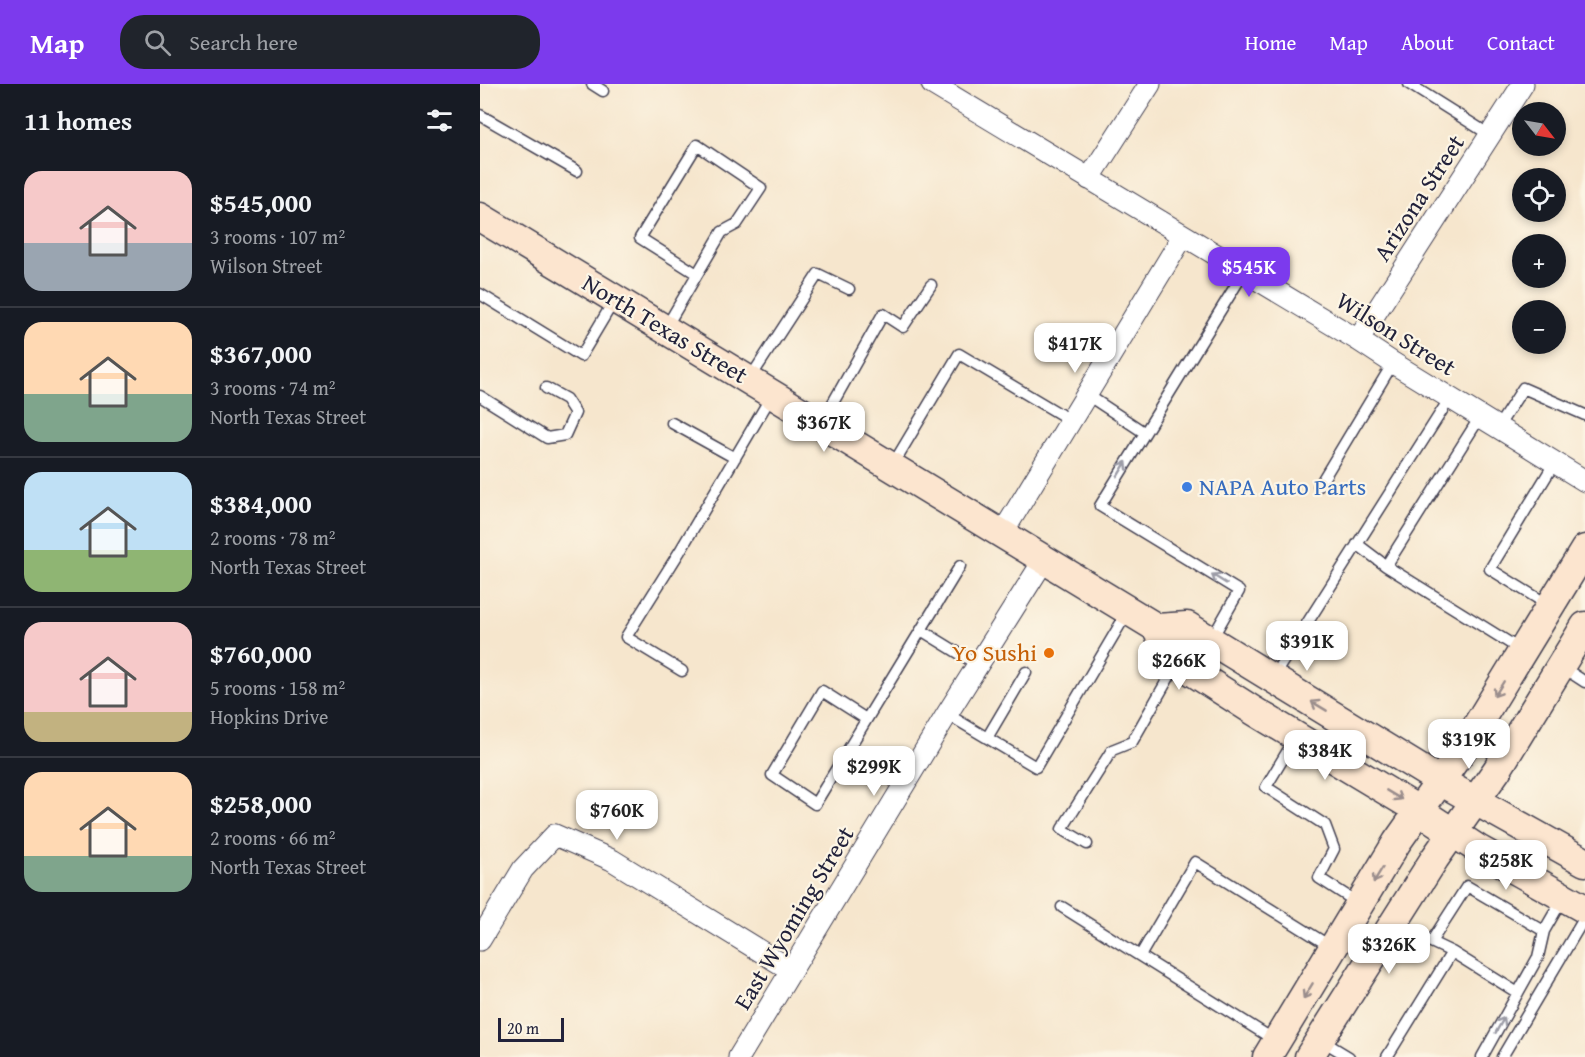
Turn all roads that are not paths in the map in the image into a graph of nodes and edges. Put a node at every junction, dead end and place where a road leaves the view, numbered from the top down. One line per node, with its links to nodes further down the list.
1 (592, 84): 6 (lane)
2 (932, 84): 10 (street, Wilson Street)
3 (1150, 84): 10 (street)
4 (1409, 84): 8 (lane)
5 (1523, 84): 8 (street, Arizona Street)
6 (603, 91)
7 (480, 115): 9 (lane)
8 (1490, 135): 20 (street, Arizona Street)
9 (577, 171)
10 (1089, 179): 12 (street, Wilson Street)
11 (480, 217): 18 (main road, North Texas Street)
12 (1183, 236): 13 (street, Wilson Street); 24 (street)
13 (1244, 272): 20 (street, Wilson Street); 32 (lane)
14 (697, 274): 14 (lane); 19 (lane)
15 (931, 285): 31 (lane)
16 (849, 289): 22 (lane)
17 (480, 294): 18 (lane)
18 (615, 298): 19 (main road, North Texas Street)
19 (665, 329): 22 (main road, North Texas Street)
20 (1358, 340): 21 (street, Wilson Street)
21 (1393, 363): 26 (street, Wilson Street); 37 (lane)
22 (760, 387): 31 (main road, North Texas Street); 33 (lane)
23 (546, 388): 25 (lane)
24 (1086, 394): 28 (street); 32 (lane)
25 (480, 396)
26 (1450, 398): 29 (street, Wilson Street); 39 (lane)
27 (1585, 415): 29 (lane)
28 (1070, 420): 35 (lane); 38 (street)
29 (1489, 422): 34 (street, Wilson Street); 43 (lane)
30 (672, 423): 33 (lane)
31 (821, 424): 35 (main road, North Texas Street)
32 (1144, 433): 49 (lane, one-way to 32)
33 (735, 458): 54 (lane)
34 (1555, 462): 36 (street, Wilson Street); 44 (lane)
35 (891, 467): 38 (main road, North Texas Street)
36 (1585, 481)
37 (1319, 486)
38 (1002, 534): 41 (main road, North Texas Street)
39 (1357, 544): 43 (lane); 56 (lane)
40 (1585, 549): 44 (main road)
41 (1044, 560): 45 (main road, North Texas Street); 52 (street, East Wyoming Street)
42 (960, 566): 48 (lane)
43 (1386, 566): 50 (lane)
44 (1550, 606): 50 (main road)
45 (1128, 611): 47 (main road, North Texas Street); 61 (lane)
46 (1585, 626): 53 (main road)
47 (1157, 628): 49 (main road); 51 (main road)
48 (921, 630): 52 (lane); 59 (lane)
49 (1211, 640): 56 (main road)
50 (1522, 651): 62 (main road, one-way to 62)
51 (1177, 662): 60 (main road); 66 (lane)
52 (978, 665): 58 (street, East Wyoming Street)
53 (1560, 666): 57 (lane); 63 (main road)
54 (682, 671)
55 (1026, 672): 61 (lane)
56 (1272, 678): 62 (main road, one-way to 56)
57 (1585, 682)
58 (947, 714): 61 (lane); 79 (street, East Wyoming Street)
59 (866, 719): 59 (lane)
60 (1296, 736): 64 (main road, one-way to 64); 69 (lane)
61 (987, 738)
62 (1440, 781): 63 (main road); 64 (main road)
63 (1474, 801): 65 (main road); 67 (main road)
64 (1420, 811): 65 (main road); 69 (main road, one-way to 69)
65 (1452, 833): 68 (main road); 72 (main road)
66 (1087, 844)
67 (1585, 862)
68 (1574, 902): 73 (lane)
69 (1360, 905): 76 (main road)
70 (1062, 907): 78 (lane)
71 (1585, 917): 87 (lane)
72 (1394, 922): 75 (lane); 82 (main road)
73 (1544, 931): 75 (lane); 80 (lane)
74 (480, 940): 79 (street)
75 (1431, 942): 77 (lane)
76 (1334, 948): 78 (lane); 81 (main road, one-way to 81)
77 (1452, 952): 80 (lane); 85 (lane)
78 (1140, 956): 81 (lane)
79 (792, 970): 83 (street, East Wyoming Street)
80 (1518, 993): 86 (lane, one-way to 80)
81 (1272, 1049)
82 (1315, 1049): 84 (lane)
83 (739, 1057)
84 (1349, 1057)
85 (1387, 1057)
86 (1482, 1057)
87 (1502, 1057)

